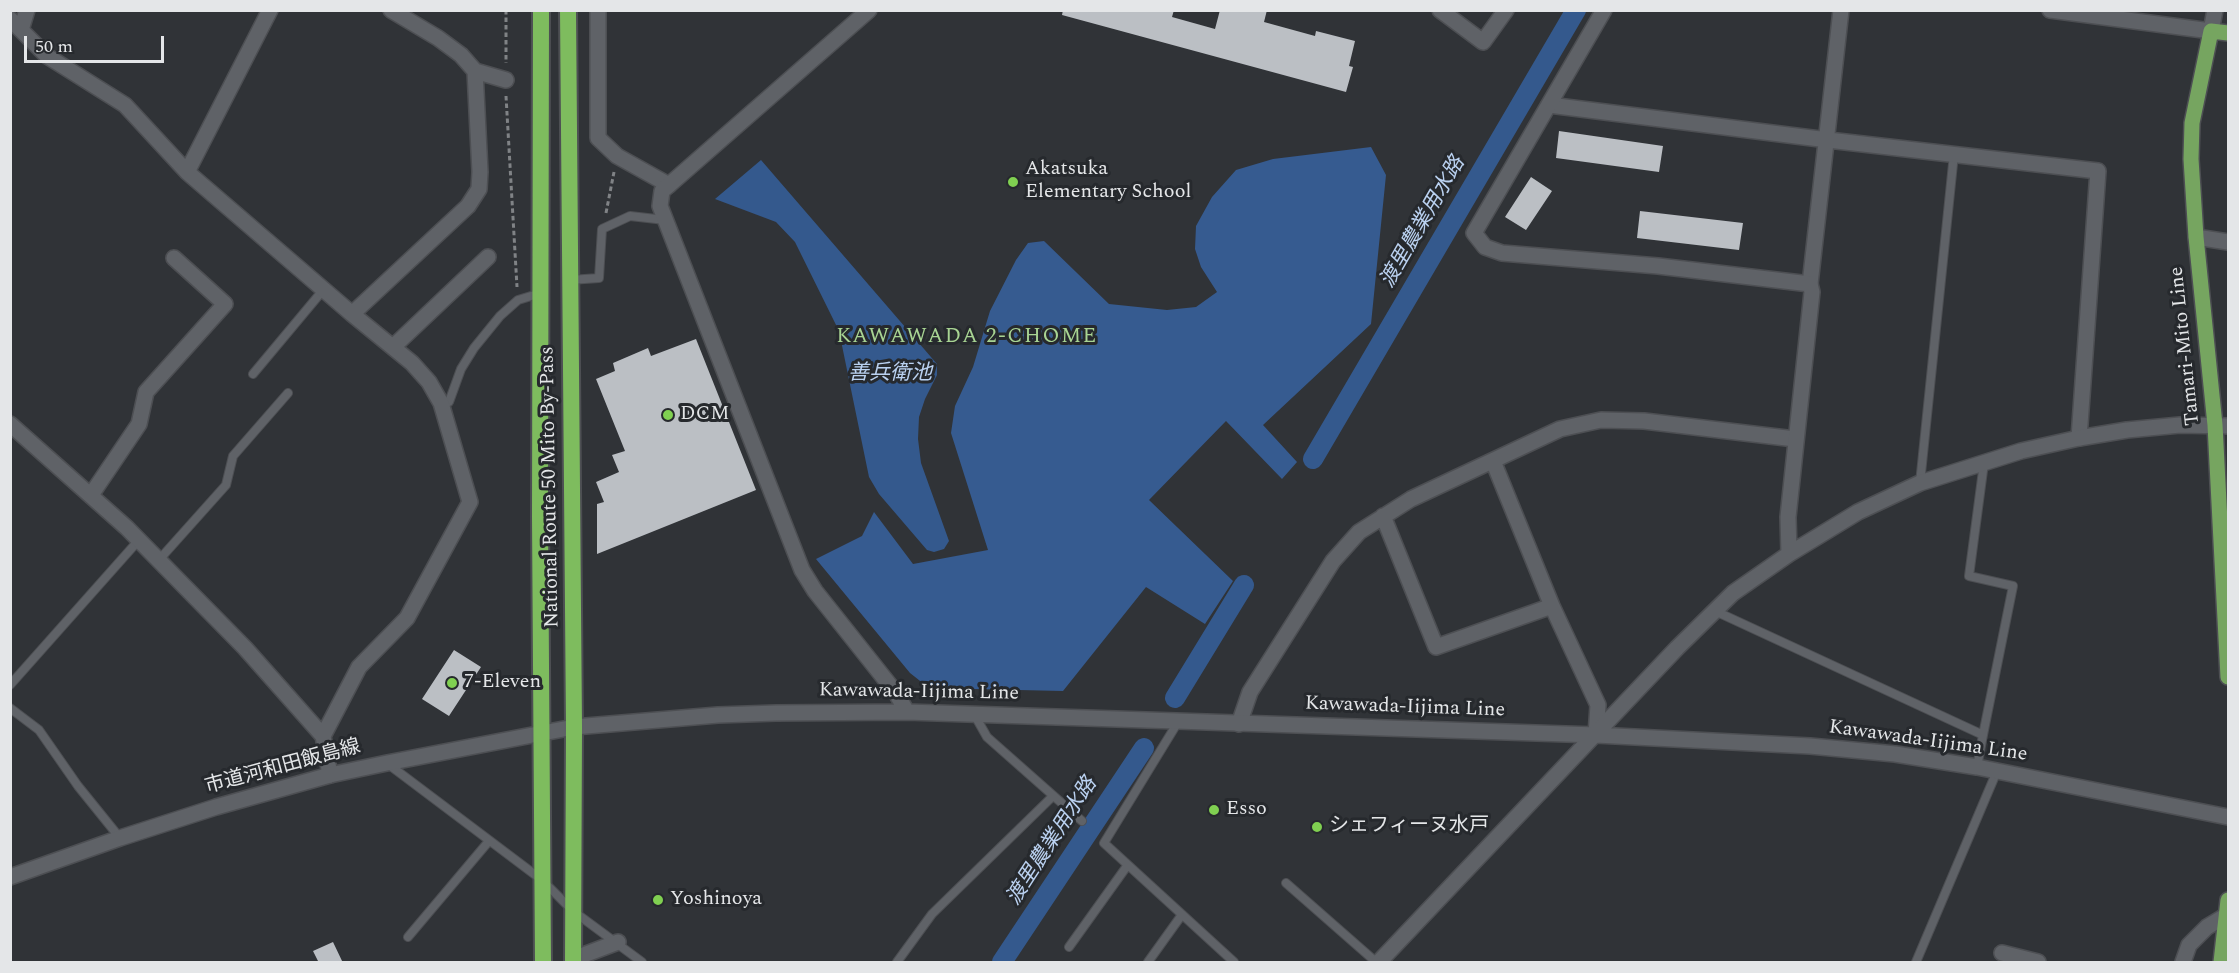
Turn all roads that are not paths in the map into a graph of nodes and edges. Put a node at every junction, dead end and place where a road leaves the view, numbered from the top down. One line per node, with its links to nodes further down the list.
1 (27, 10): 14 (street)
2 (270, 10): 22 (street)
3 (391, 10): 17 (street)
4 (541, 10): 32 (highway, National Route 50 Mito By-Pass)
5 (568, 10): 29 (highway, National Route 50 Mito By-Pass)
6 (598, 10): 23 (street)
7 (869, 10): 23 (street)
8 (1440, 10): 9 (street)
9 (1506, 10)
10 (1604, 10): 19 (street)
11 (1841, 10): 20 (street)
12 (2050, 10): 15 (street)
13 (2216, 10): 15 (street)
14 (16, 25): 22 (street)
15 (2211, 31): 16 (main road); 25 (main road, Tamari-Mito Line)
16 (2229, 33)
17 (475, 71): 18 (street); 33 (street)
18 (506, 80)
19 (1549, 105): 20 (street); 30 (street)
20 (1828, 140): 21 (street); 30 (street)
21 (1954, 154): 40 (street); 44 (lane)
22 (187, 172): 31 (street)
23 (669, 185): 24 (street)
24 (665, 220): 29 (lane); 56 (street)
25 (2196, 237): 26 (street); 39 (main road, Tamari-Mito Line)
26 (2229, 242)
27 (488, 257): 34 (street)
28 (174, 258): 45 (street)
29 (570, 280): 60 (highway, National Route 50 Mito By-Pass)
30 (1810, 284): 41 (street)
31 (324, 289): 33 (street); 35 (lane)
32 (541, 293): 37 (lane); 61 (highway, National Route 50 Mito By-Pass)
33 (352, 314): 34 (street)
34 (393, 347): 37 (street)
35 (253, 374)
36 (288, 393): 49 (lane)
37 (441, 403): 64 (street)
38 (10, 424): 45 (street)
39 (2222, 426): 40 (street); 52 (main road, Tamari-Mito Line)
40 (2079, 438): 43 (street)
41 (1795, 439): 42 (street); 48 (street)
42 (1493, 461): 46 (street); 50 (street)
43 (1984, 462): 44 (street); 63 (lane)
44 (1920, 483): 48 (street)
45 (91, 495): 47 (street)
46 (1383, 516): 50 (street); 59 (street)
47 (138, 541): 49 (street); 54 (lane)
48 (1789, 554): 51 (street)
49 (158, 561): 64 (street)
50 (1552, 606): 62 (street)
51 (1715, 611): 62 (street); 63 (lane)
52 (2227, 639): 53 (main road, Tamari-Mito Line)
53 (2229, 677)
54 (10, 685)
55 (10, 708): 72 (lane)
56 (908, 712): 57 (street, Kawawada-Iijima Line); 60 (street, Kawawada-Iijima Line)
57 (974, 714): 58 (street, Kawawada-Iijima Line); 69 (lane)
58 (1178, 722): 59 (street, Kawawada-Iijima Line); 74 (lane)
59 (1239, 724): 62 (street, Kawawada-Iijima Line)
60 (574, 727): 61 (street, 市道河和田飯島線); 79 (highway, National Route 50 Mito By-Pass)
61 (542, 733): 65 (street, 市道河和田飯島線); 76 (highway, National Route 50 Mito By-Pass)
62 (1596, 735): 66 (street, Kawawada-Iijima Line); 92 (street)
63 (1983, 735): 66 (lane)
64 (323, 736): 68 (street)
65 (387, 763): 68 (street, 市道河和田飯島線); 73 (lane)
66 (1977, 767): 67 (street, Kawawada-Iijima Line)
67 (1997, 771): 70 (street, Kawawada-Iijima Line); 93 (lane)
68 (330, 775): 72 (street, 市道河和田飯島線)
69 (1053, 796): 71 (lane); 89 (lane)
70 (2229, 817)
71 (1082, 821)
72 (120, 838): 75 (street, 市道河和田飯島線)
73 (489, 841): 76 (lane); 81 (lane)
74 (1127, 866): 80 (lane); 84 (lane)
75 (10, 878)
76 (543, 880): 79 (lane); 87 (highway, National Route 50 Mito By-Pass)
77 (1287, 883): 92 (lane)
78 (2228, 908): 83 (street); 97 (main road)
79 (573, 911): 82 (lane); 86 (highway, National Route 50 Mito By-Pass)
80 (1181, 916): 90 (lane); 91 (lane)
81 (408, 937)
82 (618, 942): 86 (street); 88 (lane)
83 (2189, 945): 95 (street); 96 (street)
84 (1069, 947)
85 (2002, 953): 94 (street)
86 (573, 961)
87 (543, 963)
88 (642, 963)
89 (897, 963)
90 (1148, 963)
91 (1234, 963)
92 (1377, 963)
93 (1916, 963)
94 (2038, 963)
95 (2171, 963)
96 (2183, 963)
97 (2220, 963)

